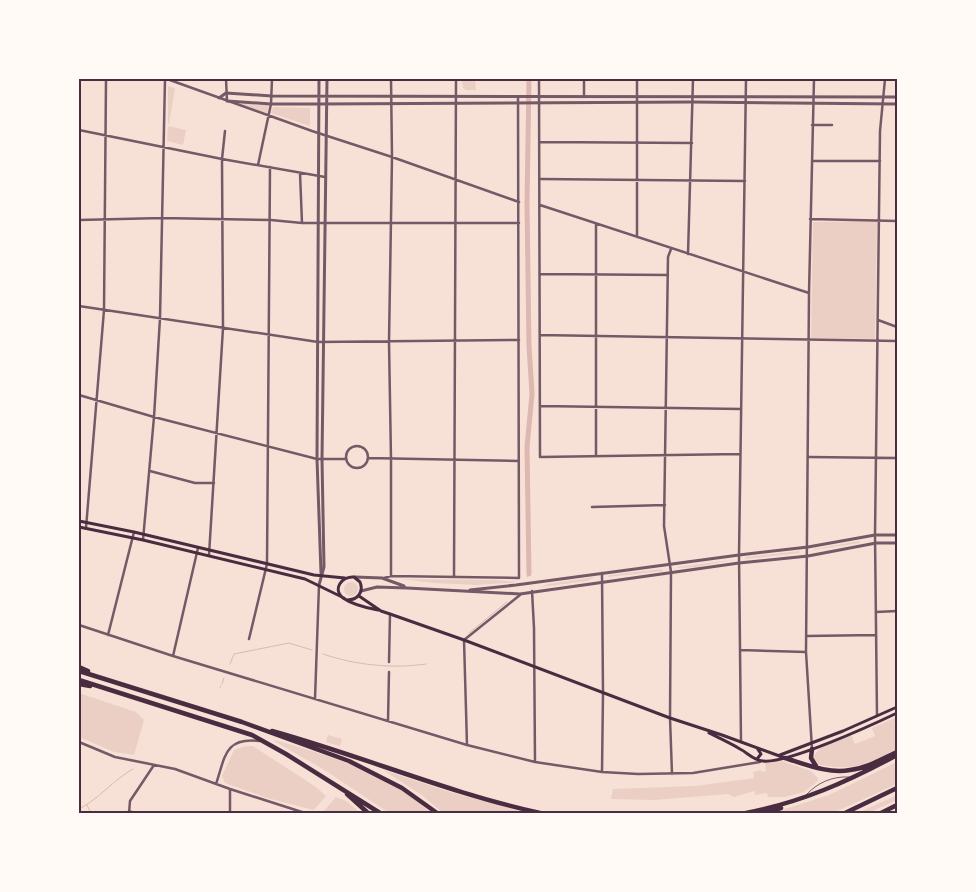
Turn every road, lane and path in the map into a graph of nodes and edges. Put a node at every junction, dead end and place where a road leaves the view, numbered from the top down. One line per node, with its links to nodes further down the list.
1 (106, 79): 53 (street)
2 (166, 79): 31 (street); 57 (street)
3 (226, 79): 16 (street)
4 (272, 79): 19 (street)
5 (319, 79): 17 (street)
6 (327, 79): 20 (street)
7 (391, 79): 18 (street)
8 (456, 79): 21 (street)
9 (539, 79): 25 (street)
10 (584, 79): 26 (street)
11 (637, 79): 27 (street)
12 (693, 79): 28 (street)
13 (746, 79): 29 (street)
14 (814, 79): 22 (street)
15 (885, 79): 23 (street)
16 (226, 93): 19 (street); 31 (street); 32 (street)
17 (319, 95): 19 (street); 20 (street); 41 (street)
18 (391, 95): 20 (street); 21 (street); 43 (street)
19 (272, 96): 40 (street)
20 (327, 96): 42 (street)
21 (456, 96): 24 (street); 44 (street)
22 (813, 96): 23 (street); 29 (street); 38 (street)
23 (885, 96): 30 (street); 39 (street)
24 (518, 97): 25 (street); 33 (street)
25 (540, 97): 26 (street); 36 (street)
26 (584, 97): 27 (street)
27 (636, 97): 28 (street); 37 (street)
28 (692, 97): 29 (street); 34 (street)
29 (746, 97): 35 (street)
30 (897, 97)
31 (219, 98): 32 (street)
32 (227, 101): 40 (street); 46 (street)
33 (518, 102): 36 (street); 44 (street); 72 (street)
34 (692, 102): 35 (street); 37 (street); 56 (street)
35 (746, 102): 38 (street); 71 (street)
36 (540, 103): 37 (street); 54 (street)
37 (636, 103): 55 (street)
38 (812, 103): 39 (street); 47 (street)
39 (882, 103): 45 (street); 61 (street)
40 (271, 104): 41 (street); 46 (street)
41 (319, 104): 42 (street); 51 (street)
42 (327, 104): 43 (street); 52 (street)
43 (391, 104): 44 (street); 58 (street)
44 (456, 104): 68 (street)
45 (897, 104)
46 (268, 116): 51 (street); 62 (street)
47 (812, 125): 48 (street); 60 (street)
48 (832, 125)
49 (79, 130): 53 (street)
50 (225, 131): 59 (street)
51 (319, 134): 52 (street); 65 (street)
52 (325, 135): 58 (street); 66 (street)
53 (105, 136): 57 (street); 77 (street)
54 (540, 142): 55 (street); 67 (street)
55 (637, 143): 56 (street); 69 (street)
56 (692, 143): 70 (street)
57 (163, 146): 59 (street); 74 (street)
58 (392, 157): 68 (street); 86 (street)
59 (222, 159): 62 (street); 75 (street)
60 (812, 161): 61 (street); 79 (street)
61 (880, 161): 80 (street)
62 (258, 164): 63 (street)
63 (270, 167): 64 (street); 78 (street)
64 (300, 173): 65 (street); 84 (street)
65 (318, 176): 66 (street); 82 (street)
66 (325, 177): 83 (street)
67 (540, 179): 69 (street); 73 (street)
68 (456, 180): 72 (street); 87 (street)
69 (637, 180): 70 (street); 89 (street)
70 (691, 181): 71 (street); 91 (street)
71 (745, 181): 92 (street)
72 (519, 202): 85 (street)
73 (540, 205): 88 (street); 93 (street)
74 (162, 218): 75 (street); 77 (street); 99 (street)
75 (223, 219): 78 (street); 102 (street)
76 (79, 220): 77 (street)
77 (104, 220): 98 (street)
78 (271, 220): 84 (street); 103 (street)
79 (810, 220): 80 (street); 96 (street)
80 (879, 220): 81 (street); 100 (street)
81 (897, 221)
82 (318, 222): 83 (street); 84 (street); 111 (street)
83 (326, 222): 86 (street); 112 (street)
84 (302, 223)
85 (519, 223): 87 (street); 108 (street)
86 (391, 224): 87 (street); 113 (street)
87 (456, 224): 114 (street)
88 (596, 224): 89 (street); 94 (street)
89 (637, 237): 90 (street)
90 (671, 249): 91 (street); 95 (street)
91 (688, 254): 92 (street)
92 (742, 272): 96 (street); 107 (street)
93 (540, 274): 94 (street); 104 (street)
94 (596, 274): 95 (street); 105 (street)
95 (668, 275): 106 (street)
96 (809, 293): 109 (street)
97 (79, 306): 98 (street)
98 (104, 310): 99 (street); 117 (street)
99 (160, 318): 102 (street); 122 (street)
100 (878, 320): 101 (street); 110 (street)
101 (897, 327)
102 (223, 328): 103 (street); 123 (street)
103 (270, 335): 111 (street); 124 (street)
104 (540, 335): 105 (street); 118 (street)
105 (596, 336): 106 (street); 119 (street)
106 (667, 337): 107 (street); 120 (street)
107 (742, 339): 109 (street); 121 (street)
108 (519, 340): 114 (street); 137 (street)
109 (809, 340): 110 (street); 128 (street)
110 (878, 341): 115 (street); 130 (street)
111 (318, 342): 112 (street); 132 (street)
112 (323, 342): 113 (street); 135 (street)
113 (390, 342): 114 (street); 134 (street)
114 (456, 342): 136 (street)
115 (897, 342)
116 (79, 395): 117 (street)
117 (97, 400): 122 (street); 143 (street)
118 (541, 406): 119 (street); 127 (street)
119 (596, 407): 120 (street); 127 (street)
120 (666, 408): 121 (street); 126 (street)
121 (741, 409): 125 (street)
122 (154, 417): 123 (street); 138 (street)
123 (217, 433): 124 (street); 139 (street)
124 (268, 446): 132 (street); 162 (street)
125 (740, 454): 126 (street); 158 (street)
126 (665, 455): 127 (street); 140 (street)
127 (596, 456)
128 (809, 457): 130 (street); 155 (street)
129 (368, 458): 133 (street); 133 (street); 134 (street)
130 (877, 458): 131 (street); 148 (street)
131 (897, 458)
132 (317, 459): 135 (street); 167 (street)
133 (346, 459): 135 (street)
134 (392, 459): 136 (street); 168 (street)
135 (322, 460): 167 (street)
136 (455, 460): 137 (street); 170 (street)
137 (519, 461): 173 (street)
138 (150, 471): 139 (street); 147 (street)
139 (214, 483): 156 (street)
140 (665, 504): 141 (street); 163 (street)
141 (592, 507)
142 (79, 521): 143 (main road)
143 (86, 523): 145 (street); 146 (main road)
144 (79, 527): 145 (main road)
145 (86, 528): 150 (main road)
146 (134, 532): 147 (main road); 150 (street)
147 (144, 534): 151 (street); 154 (main road)
148 (875, 535): 149 (street); 153 (street); 155 (street)
149 (897, 535)
150 (132, 538): 151 (main road); 189 (street)
151 (143, 540): 157 (main road)
152 (897, 543): 153 (street)
153 (876, 544): 159 (street); 186 (street)
154 (198, 546): 156 (main road); 157 (street)
155 (808, 547): 158 (street); 159 (street)
156 (210, 549): 160 (street); 162 (main road)
157 (197, 554): 160 (main road); 196 (street)
158 (739, 554): 161 (street); 163 (street)
159 (808, 556): 161 (street); 191 (street)
160 (209, 557): 164 (main road)
161 (739, 563): 165 (street); 194 (street)
162 (266, 564): 164 (street); 167 (main road)
163 (670, 564): 165 (street); 166 (street)
164 (265, 570): 176 (main road); 192 (street)
165 (671, 572): 174 (street); 209 (street)
166 (602, 573): 174 (street); 175 (street)
167 (321, 576): 171 (main road); 176 (street)
168 (390, 576): 170 (street); 172 (street)
169 (354, 577): 171 (main road); 172 (street); 179 (main road)
170 (454, 577): 173 (street)
171 (345, 578): 183 (main road)
172 (382, 578): 177 (street)
173 (519, 578): 175 (street)
174 (602, 583): 180 (street); 204 (street)
175 (524, 584): 178 (street)
176 (319, 585): 183 (main road); 205 (street)
177 (407, 588): 178 (street); 179 (street)
178 (467, 590): 181 (street)
179 (361, 591): 182 (main road)
180 (532, 591): 181 (street); 198 (street)
181 (520, 594): 193 (street)
182 (359, 596): 183 (main road); 184 (main road)
183 (346, 599): 184 (main road)
184 (382, 611): 187 (main road)
185 (897, 611): 186 (street)
186 (876, 612): 190 (street)
187 (390, 614): 193 (main road); 197 (street)
188 (79, 625): 189 (street)
189 (108, 635): 196 (street)
190 (876, 635): 191 (street); 208 (street)
191 (806, 636): 195 (street)
192 (249, 639)
193 (464, 640): 198 (main road); 216 (street)
194 (740, 650): 195 (street); 215 (street)
195 (806, 652): 217 (street)
196 (174, 656): 205 (street)
197 (389, 662)
198 (533, 667): 204 (main road); 224 (street)
199 (79, 669): 211 (highway)
200 (389, 672): 210 (street)
201 (79, 680): 203 (highway)
202 (79, 684): 203 (highway)
203 (108, 690): 213 (highway)
204 (603, 693): 209 (main road); 227 (street)
205 (315, 699): 210 (street)
206 (897, 707): 208 (main road)
207 (897, 713): 217 (main road)
208 (877, 717): 217 (main road)
209 (670, 718): 212 (main road); 228 (street)
210 (388, 721): 216 (street)
211 (242, 722): 241 (highway); 242 (highway)
212 (704, 730): 215 (main road); 222 (main road)
213 (265, 741): 229 (street); 230 (highway)
214 (79, 742): 225 (street)
215 (741, 742): 218 (main road)
216 (467, 745): 224 (street)
217 (811, 746): 220 (main road); 221 (main road); 226 (highway)
218 (756, 747): 220 (main road); 222 (main road)
219 (897, 753): 226 (highway); 233 (highway)
220 (779, 756): 221 (main road)
221 (785, 758): 223 (main road); 226 (highway)
222 (756, 759): 223 (main road)
223 (763, 761): 228 (street)
224 (535, 762): 227 (street)
225 (154, 765): 229 (street); 235 (street)
226 (819, 768)
227 (602, 772): 228 (street)
228 (672, 774)
229 (216, 784): 232 (street)
230 (338, 787): 239 (highway); 240 (highway)
231 (897, 788): 245 (highway)
232 (230, 789): 237 (street); 238 (street)
233 (794, 802): 243 (highway); 244 (highway)
234 (897, 805): 246 (highway)
235 (129, 812): 236 (street)
236 (134, 813)
237 (230, 813)
238 (305, 813)
239 (368, 813)
240 (380, 813)
241 (437, 813)
242 (540, 813)
243 (746, 813)
244 (764, 813)
245 (845, 813)
246 (881, 813)

